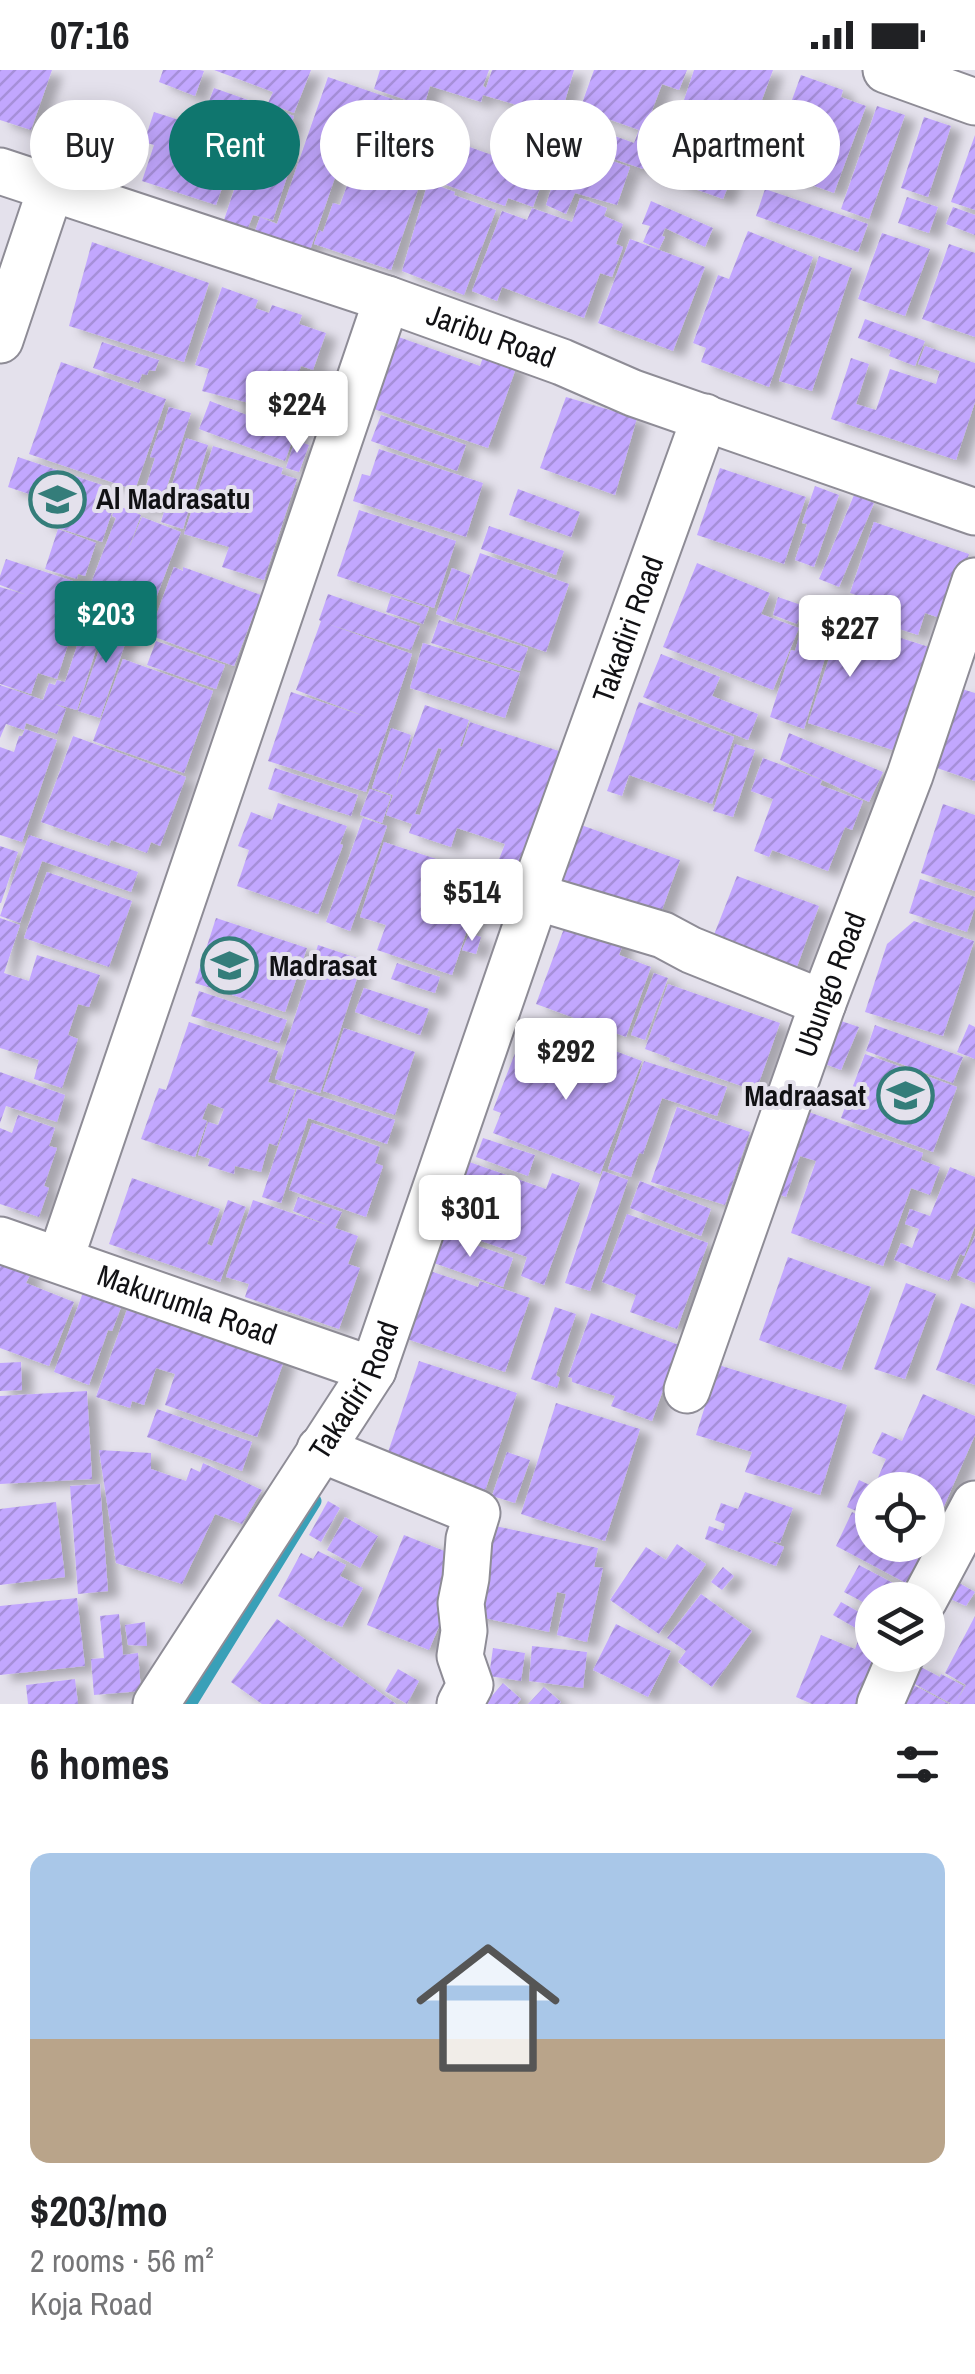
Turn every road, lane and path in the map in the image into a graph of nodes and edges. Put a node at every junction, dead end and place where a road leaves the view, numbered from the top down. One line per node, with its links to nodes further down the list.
1 (886, 70): 2 (street)
2 (975, 102)
3 (0, 172): 4 (street, Jaribu Road)
4 (30, 181)
5 (50, 190): 8 (street)
6 (57, 190): 7 (street, Jaribu Road)
7 (386, 300): 9 (street, Jaribu Road); 15 (street)
8 (0, 340)
9 (706, 418): 10 (street, Jaribu Road); 12 (street, Takadiri Road)
10 (975, 512)
11 (975, 581): 13 (street, Ubungo Road)
12 (536, 898): 13 (street); 16 (street, Takadiri Road)
13 (824, 1003): 17 (street, Ubungo Road)
14 (0, 1240): 15 (street, Makurumla Road)
15 (60, 1260): 16 (street, Makurumla Road)
16 (373, 1370): 18 (street, Takadiri Road)
17 (687, 1390)
18 (320, 1449): 22 (street, Takadiri Road); 23 (street)
19 (975, 1504): 20 (street)
20 (934, 1582)
21 (894, 1672): 24 (street)
22 (156, 1704)
23 (460, 1704)
24 (880, 1704)

